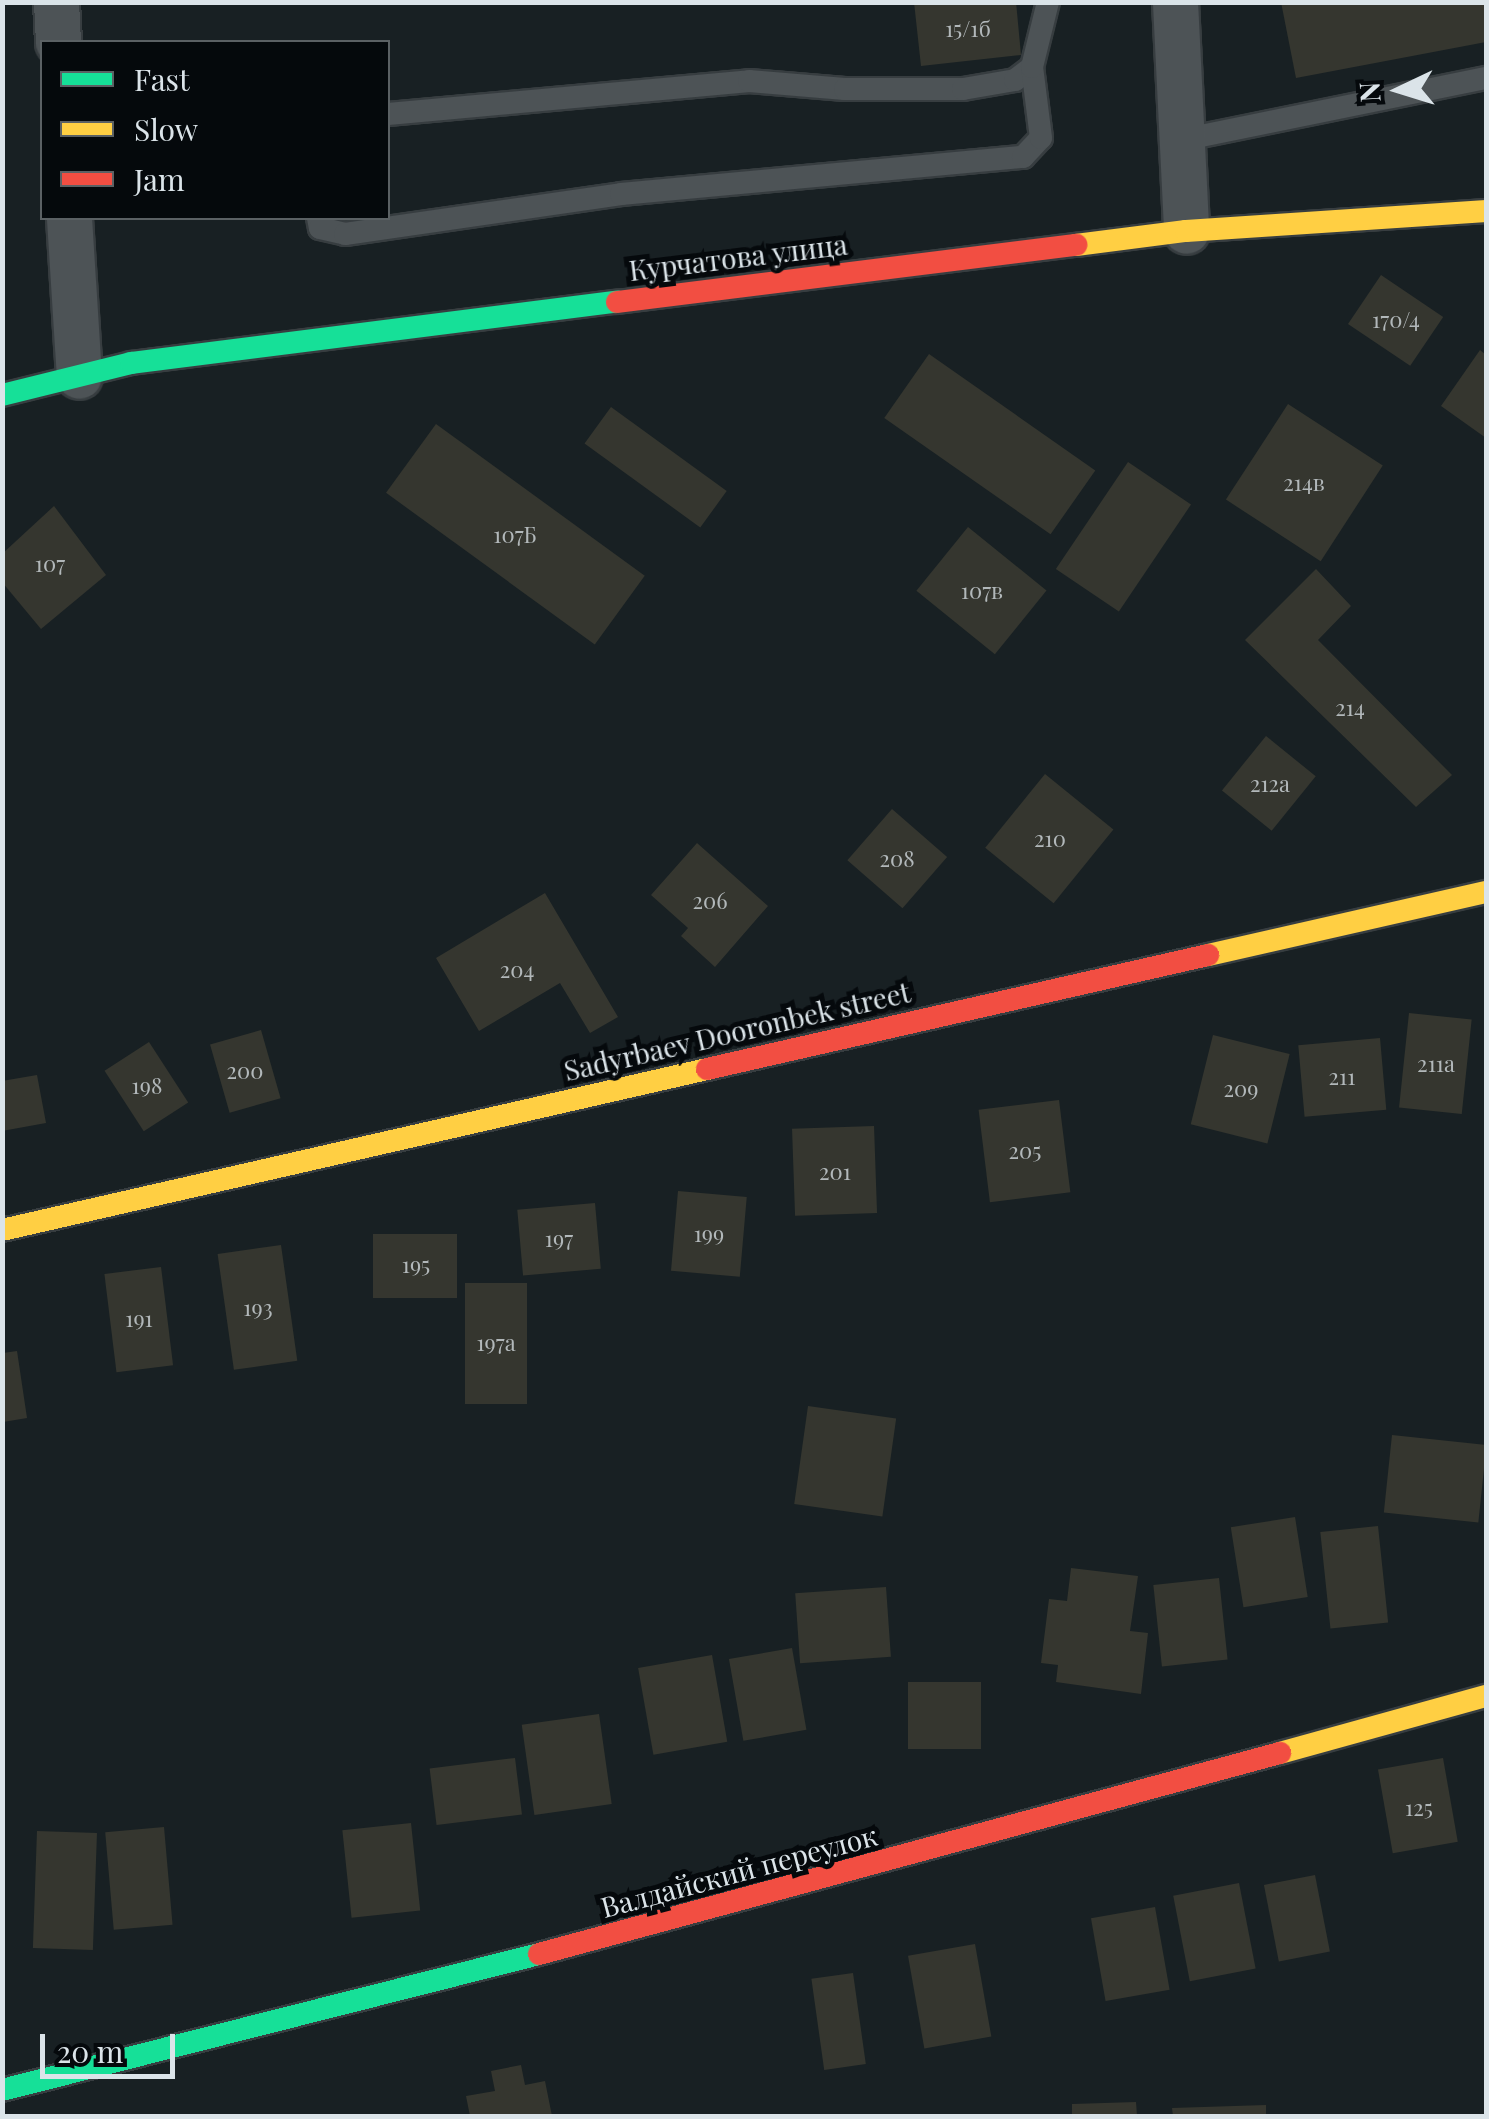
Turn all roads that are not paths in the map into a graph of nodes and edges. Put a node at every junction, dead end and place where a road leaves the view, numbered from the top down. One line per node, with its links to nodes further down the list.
1 (56, 2): 4 (street)
2 (1048, 2): 5 (lane)
3 (1175, 2): 8 (street)
4 (58, 40)
5 (1032, 67): 7 (lane); 11 (lane)
6 (1486, 78): 8 (lane)
7 (390, 114)
8 (1182, 140): 12 (street)
9 (1486, 211): 12 (street, Курчатова улица)
10 (69, 220): 13 (street)
11 (318, 220)
12 (1186, 231): 13 (street, Курчатова улица)
13 (79, 376): 14 (street, Курчатова улица)
14 (2, 395)
15 (1486, 892): 16 (street, Sadyrbaev Dooronbek street)
16 (2, 1230)
17 (1486, 1696): 18 (street, Валдайский переулок)
18 (2, 2090)

